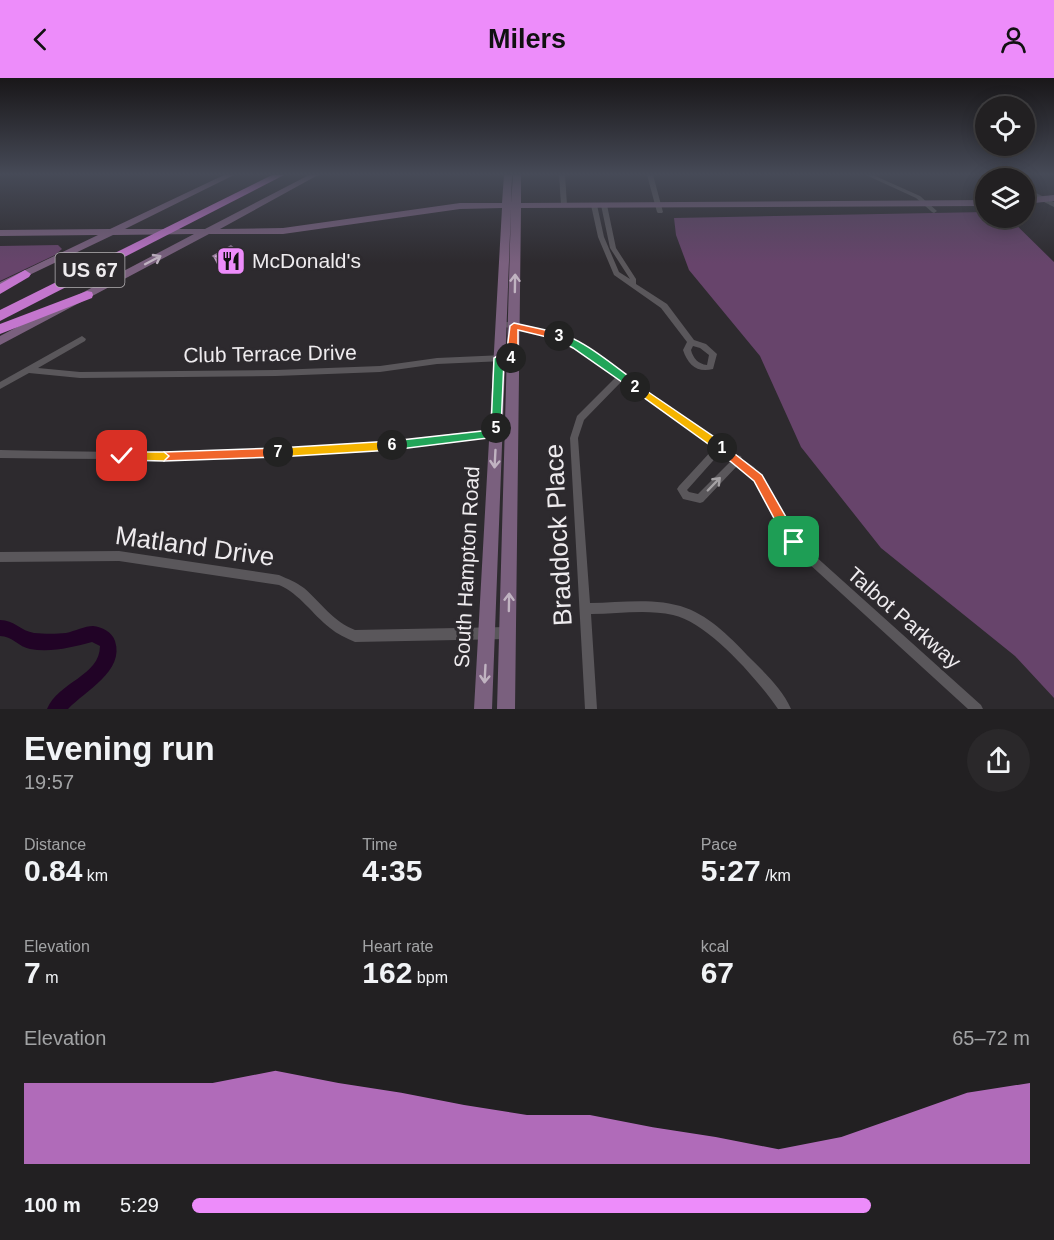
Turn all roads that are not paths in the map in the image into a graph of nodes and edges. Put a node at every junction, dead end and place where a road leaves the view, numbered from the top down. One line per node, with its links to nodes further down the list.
1 (171, 204): 25 (main road)
2 (203, 204): 38 (highway, US 67)
3 (221, 204): 39 (highway, US 67)
4 (259, 204): 18 (main road)
5 (511, 204): 15 (main road, South Hampton Road)
6 (512, 204): 15 (main road, South Hampton Road)
7 (658, 204): 13 (street)
8 (926, 204): 14 (street)
9 (970, 204): 14 (main road)
10 (564, 205): 15 (main road); 16 (main road)
11 (1054, 205): 12 (main road)
12 (1035, 207)
13 (659, 208): 14 (main road); 16 (main road)
14 (931, 208): 17 (main road)
15 (511, 209): 16 (main road); 24 (main road); 40 (main road, South Hampton Road); 41 (main road, South Hampton Road, one-way to 15)
16 (599, 209): 22 (street); 23 (street)
17 (975, 210)
18 (234, 218): 20 (main road); 21 (main road)
19 (0, 233): 25 (main road)
20 (204, 233): 21 (main road); 26 (main road)
21 (239, 233): 24 (main road)
22 (600, 234): 23 (street); 30 (street)
23 (608, 234): 30 (street)
24 (276, 235): 26 (main road)
25 (108, 236): 26 (main road); 26 (main road); 28 (main road)
26 (190, 236): 37 (main road, one-way to 26)
27 (58, 240): 28 (main road); 29 (main road); 31 (main road)
28 (95, 240): 31 (main road)
29 (0, 241)
30 (611, 251): 32 (street); 33 (street)
31 (63, 256): 34 (main road)
32 (622, 264): 33 (street); 35 (street)
33 (614, 267): 35 (street)
34 (25, 274): 36 (highway)
35 (633, 284): 45 (street)
36 (0, 288)
37 (87, 295): 42 (highway); 44 (main road)
38 (0, 305)
39 (0, 316)
40 (501, 324): 41 (street, Talbot Parkway); 46 (main road, South Hampton Road)
41 (514, 326): 46 (main road, South Hampton Road); 48 (street, Talbot Parkway)
42 (0, 329)
43 (82, 339): 47 (street)
44 (0, 341)
45 (691, 342)
46 (506, 358): 47 (street, Club Terrace Drive); 50 (main road, South Hampton Road); 51 (main road, South Hampton Road)
47 (27, 370): 49 (street)
48 (621, 377): 52 (street, Talbot Parkway); 58 (street, Braddock Place)
49 (0, 386)
50 (496, 433): 51 (street); 53 (street); 55 (main road, South Hampton Road, one-way to 55)
51 (511, 434): 56 (main road, South Hampton Road)
52 (720, 447): 54 (street, Talbot Parkway); 54 (street, one-way to 54)
53 (0, 454)
54 (738, 459): 65 (street, Talbot Parkway)
55 (492, 525): 56 (main road); 60 (main road, South Hampton Road)
56 (510, 525): 59 (main road, South Hampton Road, one-way to 56)
57 (0, 557): 60 (street, Matland Drive)
58 (585, 609): 63 (street, Braddock Place); 64 (street)
59 (508, 633): 60 (street, Matland Drive); 62 (main road, South Hampton Road)
60 (487, 634): 61 (main road, South Hampton Road, one-way to 61)
61 (483, 709)
62 (506, 709)
63 (591, 709)
64 (784, 709)
65 (977, 709)

